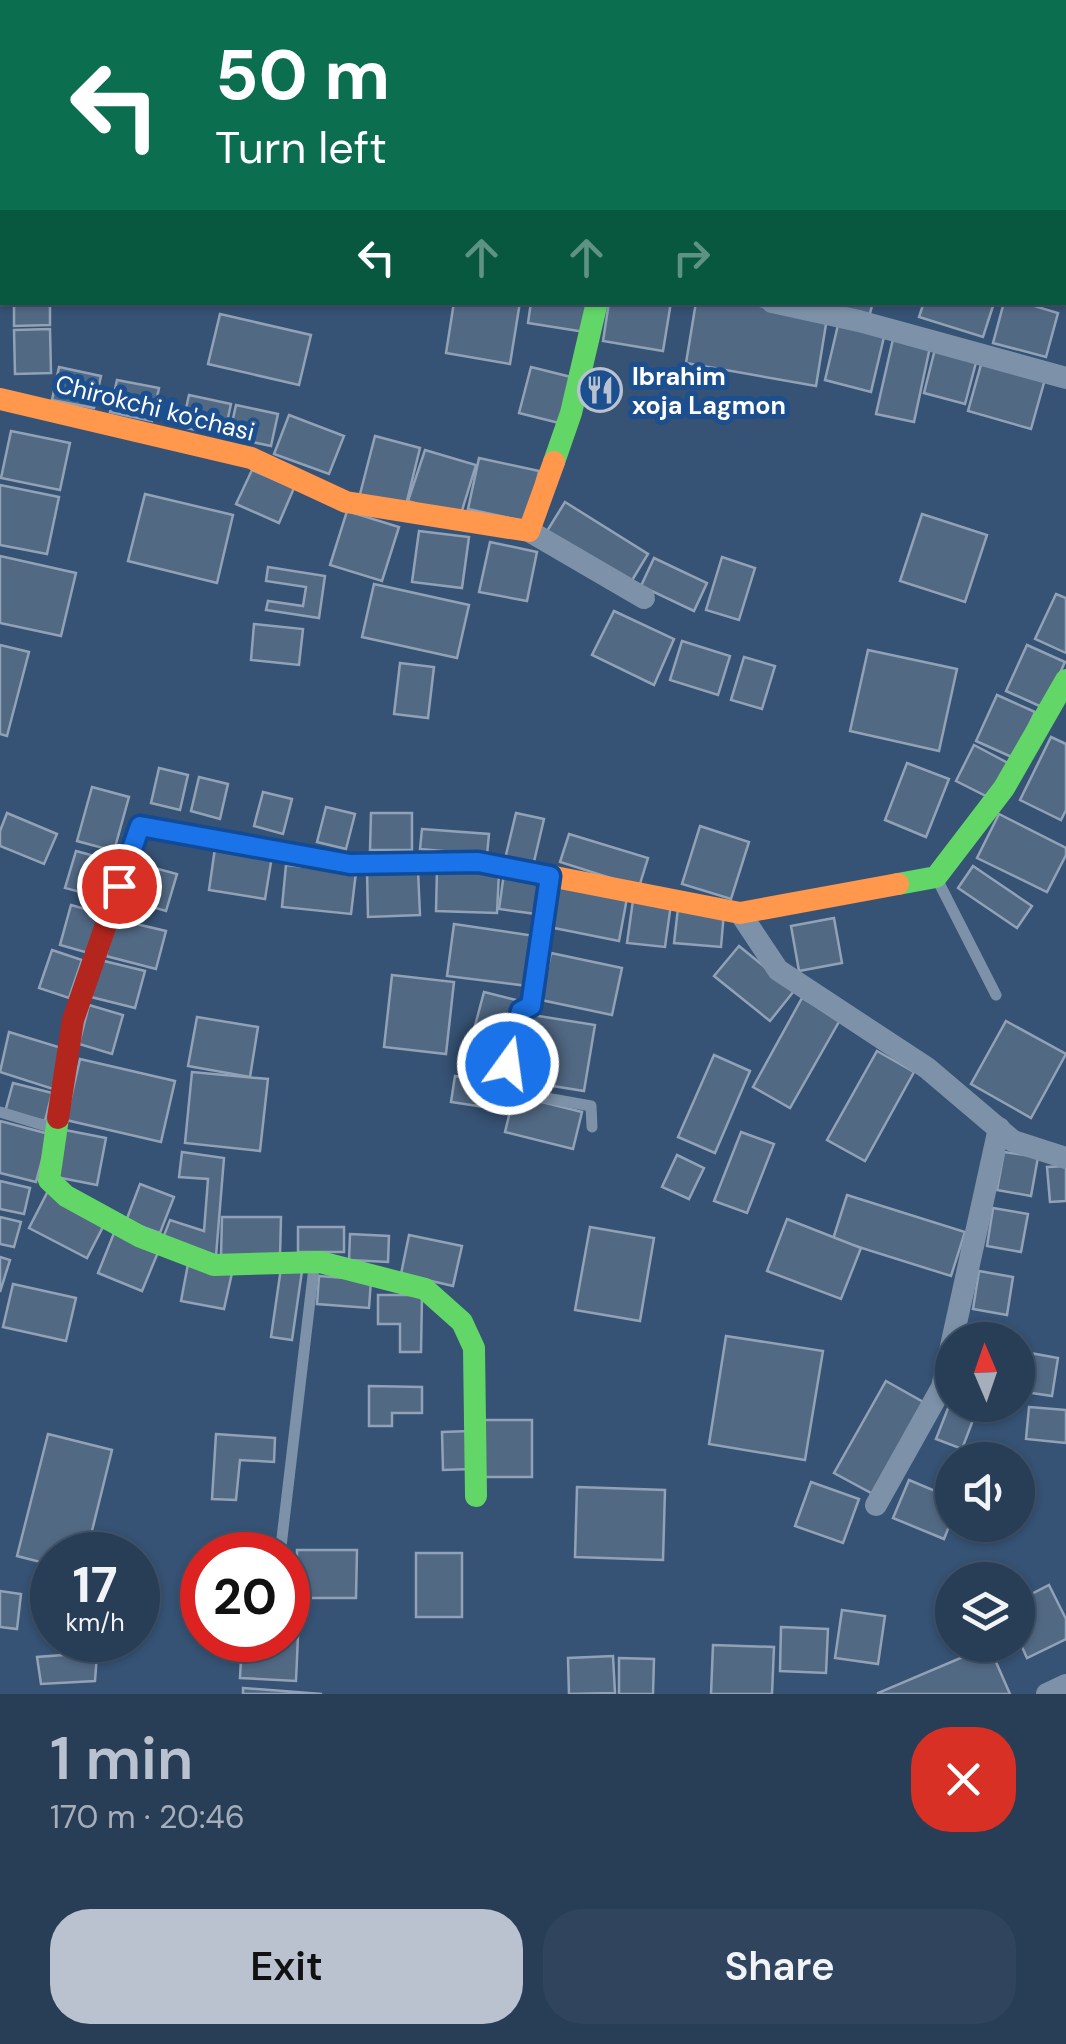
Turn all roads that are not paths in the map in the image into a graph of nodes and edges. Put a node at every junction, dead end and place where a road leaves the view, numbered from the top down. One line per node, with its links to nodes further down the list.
1 (596, 305): 5 (street)
2 (786, 305): 3 (street)
3 (1066, 378)
4 (0, 399): 5 (street, Chirokchi ko'chasi)
5 (529, 531): 6 (street)
6 (644, 598)
7 (1066, 680): 9 (street)
8 (550, 876): 10 (street); 13 (lane); 15 (street)
9 (936, 877): 10 (street); 11 (lane)
10 (740, 912): 14 (street)
11 (996, 996)
12 (0, 1112): 15 (lane)
13 (592, 1127)
14 (999, 1128): 16 (street); 18 (street)
15 (58, 1130): 17 (street)
16 (1066, 1158)
17 (314, 1262): 20 (street); 22 (lane)
18 (960, 1322)
19 (935, 1408): 21 (street)
20 (476, 1496)
21 (876, 1504)
22 (283, 1532)
23 (1066, 1685): 24 (street)
24 (1047, 1694)

